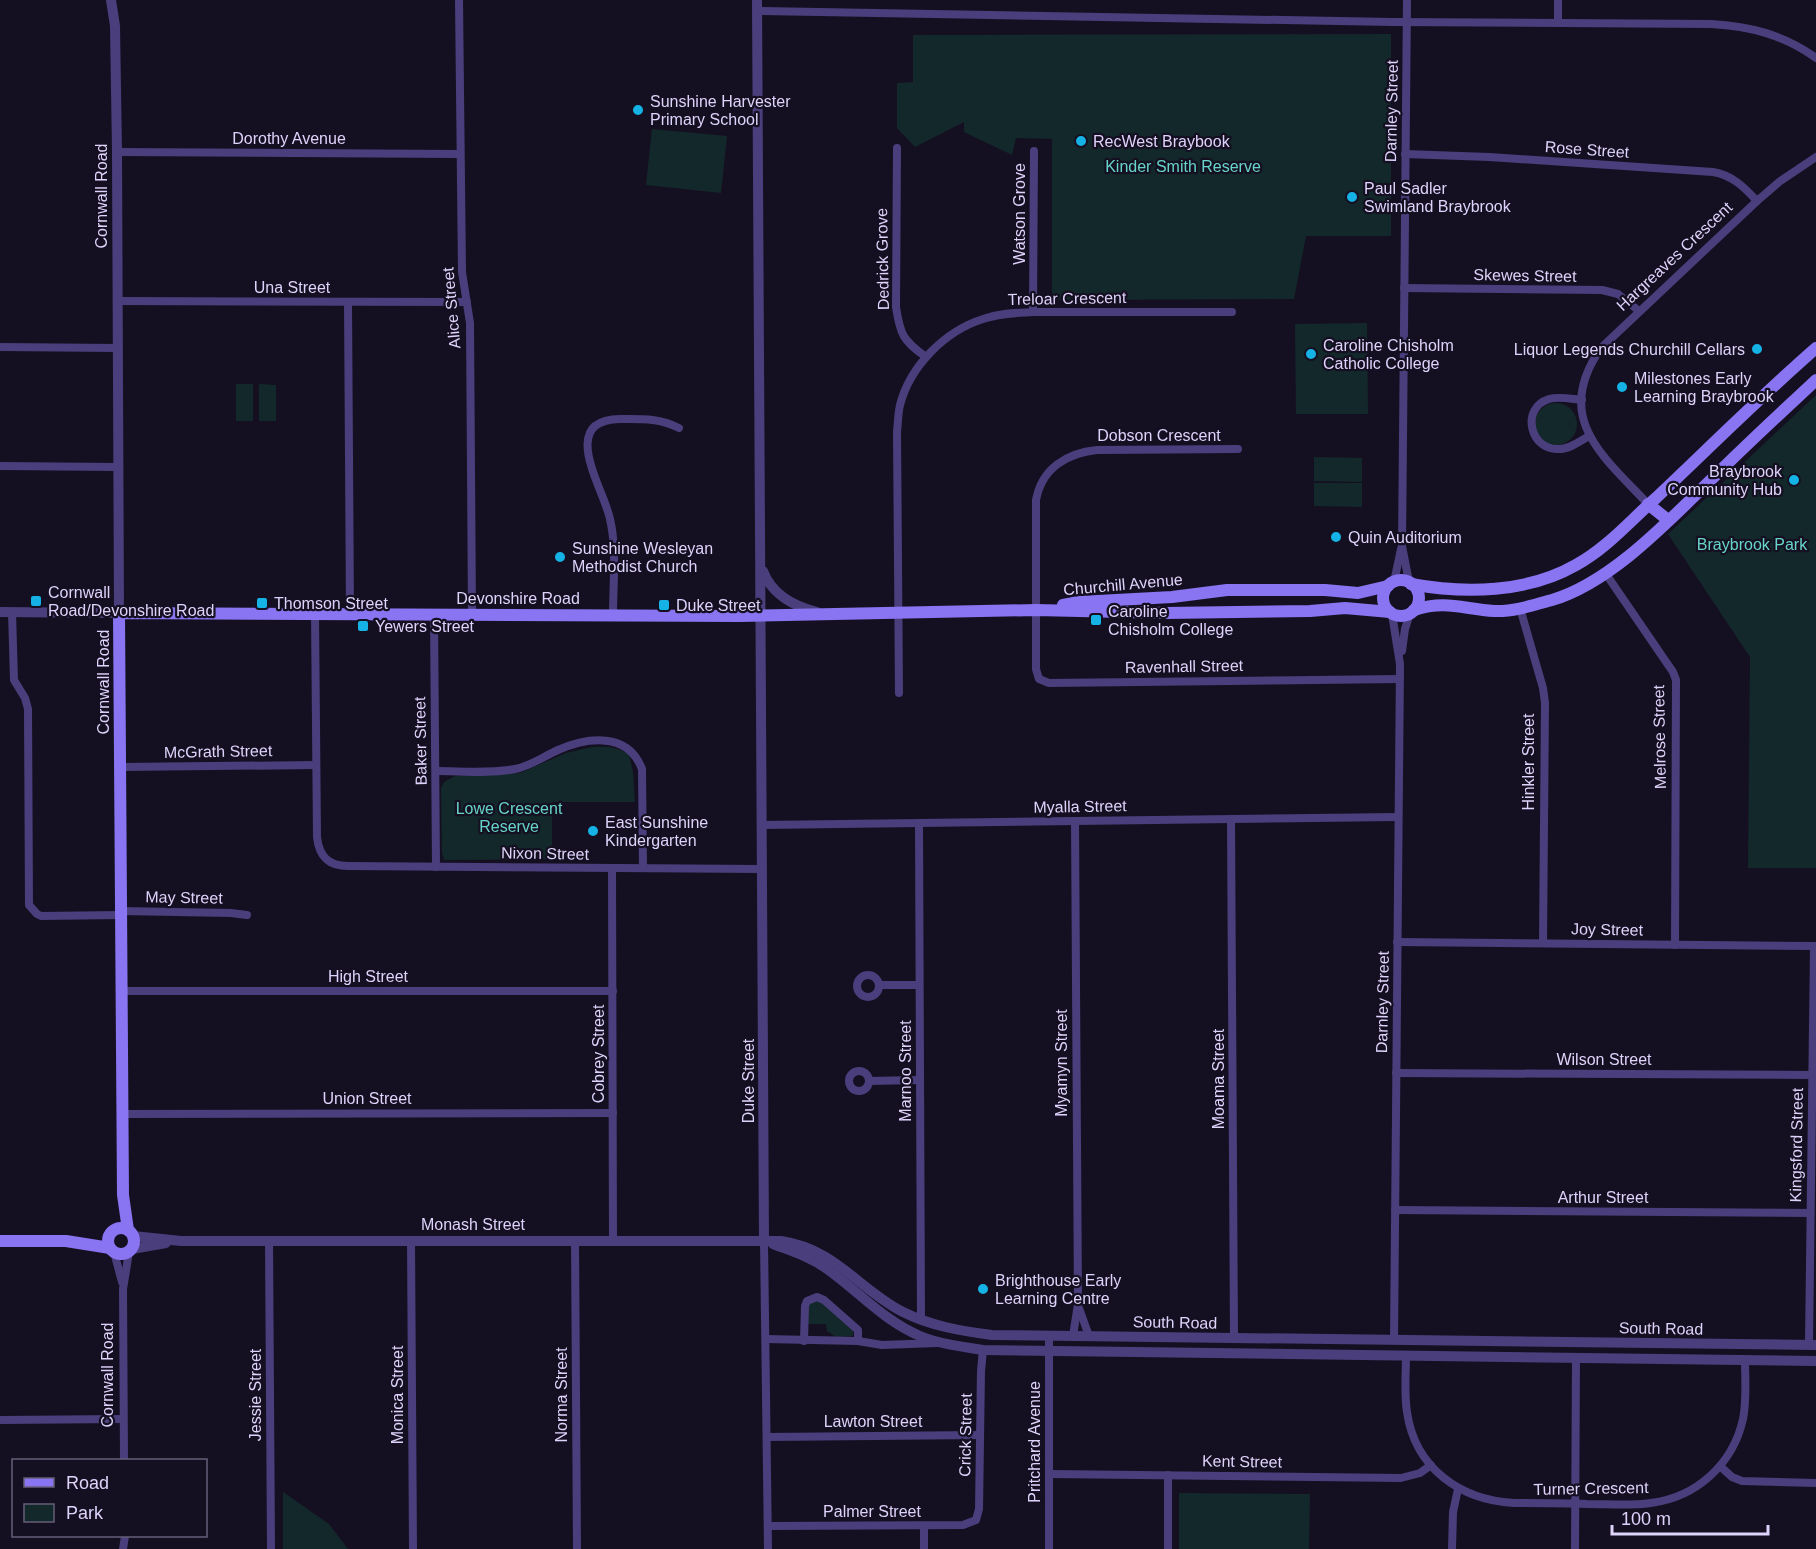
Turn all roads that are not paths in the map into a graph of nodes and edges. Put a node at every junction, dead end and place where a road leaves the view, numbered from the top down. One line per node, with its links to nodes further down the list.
1 (111, 0): 9 (street, Cornwall Road)
2 (118, 0): 9 (street, Cornwall Road)
3 (459, 0): 14 (street, Alice Street)
4 (1407, 0): 7 (street, Darnley Street)
5 (1558, 0): 8 (street)
6 (757, 6): 7 (street); 40 (street, Duke Street)
7 (1407, 22): 8 (street); 15 (street, Darnley Street)
8 (1558, 23): 10 (street)
9 (115, 26): 12 (street, Cornwall Road)
10 (1816, 58)
11 (897, 148): 28 (street, Dedrick Grove)
12 (117, 152): 14 (street, Dorothy Avenue); 19 (street, Cornwall Road)
13 (1034, 152): 23 (street, Watson Grove)
14 (460, 154): 21 (street, Alice Street)
15 (1405, 154): 17 (street, Rose Street); 18 (street, Darnley Street)
16 (1816, 157): 17 (street, Hargreaves Crescent)
17 (1757, 201): 22 (street, Hargreaves Crescent)
18 (1404, 288): 22 (street, Skewes Street); 38 (street, Darnley Street)
19 (118, 301): 20 (street, Una Street); 26 (street, Cornwall Road)
20 (348, 302): 21 (street, Una Street); 54 (street)
21 (467, 302): 56 (street, Alice Street)
22 (1639, 311): 30 (street, Hargreaves Crescent)
23 (1034, 312): 24 (street, Treloar Crescent); 28 (street, Treloar Crescent)
24 (1232, 312)
25 (0, 347): 26 (street)
26 (117, 348): 35 (street, Cornwall Road)
27 (1814, 354): 36 (main road)
28 (926, 357): 49 (street, Treloar Crescent)
29 (1816, 380): 37 (main road)
30 (1581, 400): 32 (street, Hargreaves Crescent); 32 (street)
31 (679, 428): 58 (street)
32 (1589, 436): 36 (street, Hargreaves Crescent)
33 (1238, 450): 46 (street, Dobson Crescent)
34 (0, 466): 35 (street)
35 (118, 467): 51 (street, Cornwall Road)
36 (1648, 504): 37 (main road, Hargreaves Crescent); 39 (main road)
37 (1668, 520): 41 (main road)
38 (1402, 546): 42 (street, Darnley Street); 43 (street, Darnley Street)
39 (1593, 554): 41 (main road, Melrose Street); 44 (main road)
40 (761, 565): 57 (street); 59 (street, Duke Street)
41 (1606, 574): 45 (main road); 79 (street, Melrose Street)
42 (1410, 583): 43 (main road); 44 (main road); 50 (main road)
43 (1391, 584): 46 (main road, Churchill Avenue); 52 (main road)
44 (1516, 586): 45 (main road, Hinkler Street)
45 (1520, 608): 50 (main road); 78 (street, Hinkler Street)
46 (1036, 610): 49 (main road, Devonshire Road); 52 (main road, Churchill Avenue); 61 (street, Ravenhall Street)
47 (0, 612): 48 (street, Devonshire Road)
48 (12, 612): 51 (street, Devonshire Road); 75 (street, May Street)
49 (898, 612): 57 (main road, Devonshire Road); 62 (street, Treloar Crescent)
50 (1412, 612): 52 (main road); 60 (street, Darnley Street)
51 (119, 613): 53 (main road, Devonshire Road); 64 (main road, Cornwall Road)
52 (1391, 613): 60 (street, Darnley Street)
53 (315, 614): 54 (main road, Devonshire Road); 63 (street)
54 (350, 614): 55 (main road, Devonshire Road)
55 (434, 614): 56 (main road, Devonshire Road); 65 (street, Baker Street)
56 (472, 614): 58 (main road, Devonshire Road)
57 (823, 614): 59 (main road, Devonshire Road)
58 (613, 615): 59 (main road, Devonshire Road)
59 (760, 615): 70 (street, Duke Street)
60 (1400, 664): 61 (street, Darnley Street)
61 (1400, 679): 66 (street, Darnley Street)
62 (899, 693)
63 (316, 765): 64 (street, McGrath Street); 71 (street, Nixon Street)
64 (120, 767): 75 (main road, Cornwall Road)
65 (436, 771): 71 (street, Baker Street); 73 (street)
66 (1398, 817): 67 (street, Myalla Street); 77 (street, Darnley Street)
67 (1231, 819): 68 (street, Myalla Street); 108 (street, Moama Street)
68 (1075, 821): 69 (street, Myalla Street); 103 (street, Myamyn Street)
69 (919, 823): 70 (street, Myalla Street); 82 (street, Marnoo Street)
70 (762, 825): 74 (street, Duke Street)
71 (436, 867): 72 (street, Nixon Street)
72 (612, 868): 73 (street, Nixon Street); 84 (street, Cobrey Street)
73 (643, 868): 74 (street, Nixon Street)
74 (762, 869): 100 (street, Duke Street)
75 (121, 914): 76 (street, May Street); 83 (main road, Cornwall Road)
76 (248, 915)
77 (1397, 942): 78 (street, Joy Street); 85 (street, Darnley Street)
78 (1543, 944): 79 (street, Joy Street)
79 (1675, 945): 80 (street, Joy Street)
80 (1815, 946): 86 (street, Kingsford Street)
81 (879, 985): 82 (street)
82 (919, 985): 87 (street, Marnoo Street)
83 (122, 991): 84 (street, High Street); 90 (main road, Cornwall Road)
84 (613, 991): 89 (street, Cobrey Street)
85 (1396, 1073): 86 (street, Wilson Street); 91 (street, Darnley Street)
86 (1811, 1076): 92 (street, Kingsford Street)
87 (920, 1080): 88 (street); 104 (street, Marnoo Street)
88 (869, 1081)
89 (613, 1113): 90 (street, Union Street); 96 (street, Cobrey Street)
90 (122, 1114): 93 (main road, Cornwall Road)
91 (1395, 1210): 92 (street, Arthur Street); 110 (street, Darnley Street)
92 (1810, 1213): 115 (street, Kingsford Street)
93 (118, 1239): 97 (main road, Monash Street); 98 (street, Monash Street); 101 (main road); 101 (main road); 102 (street, Cornwall Road)
94 (411, 1240): 95 (street, Monash Street); 99 (street, Monash Street); 140 (street, Monica Street)
95 (575, 1240): 96 (street, Monash Street); 141 (street, Norma Street)
96 (613, 1240): 100 (street, Monash Street)
97 (0, 1241)
98 (181, 1241): 99 (street, Monash Street); 101 (street, Monash Street)
99 (269, 1241): 139 (street, Jessie Street)
100 (764, 1241): 104 (street, South Road); 109 (street, Duke Street); 114 (street, South Road)
101 (130, 1250): 102 (street, Cornwall Road)
102 (123, 1288): 123 (street, Cornwall Road)
103 (1078, 1304): 106 (street, Myamyn Street); 107 (street, Myamyn Street)
104 (921, 1319): 105 (street, South Road)
105 (1049, 1336): 106 (street, South Road); 117 (street, Pritchard Avenue)
106 (1073, 1336): 107 (street, South Road)
107 (1089, 1336): 108 (street, South Road)
108 (1234, 1338): 110 (street, South Road)
109 (766, 1339): 111 (street, South Road); 125 (street, Duke Street)
110 (1395, 1340): 113 (street, South Road); 118 (street)
111 (804, 1341): 112 (street, South Road); 112 (street)
112 (858, 1341): 114 (street, South Road)
113 (1572, 1342): 115 (street, South Road); 119 (street)
114 (941, 1343): 116 (street, South Road)
115 (1812, 1344): 121 (street)
116 (983, 1350): 117 (street, South Road); 124 (street, Crick Street)
117 (1049, 1351): 118 (street, South Road); 129 (street, Pritchard Avenue)
118 (1406, 1356): 119 (street, South Road); 127 (street, Turner Crescent)
119 (1576, 1357): 120 (street, South Road); 133 (street)
120 (1745, 1360): 121 (street, South Road); 128 (street, Turner Crescent)
121 (1813, 1361)
122 (0, 1419): 123 (street)
123 (123, 1419): 126 (street, Cornwall Road)
124 (980, 1435): 125 (street, Lawton Street); 134 (street, Crick Street)
125 (767, 1437): 135 (street, Duke Street)
126 (124, 1459)
127 (1431, 1466): 130 (street, Kent Street); 132 (street, Turner Crescent)
128 (1720, 1467): 131 (street); 133 (street, Turner Crescent)
129 (1049, 1474): 130 (street, Kent Street); 144 (street, Pritchard Avenue)
130 (1168, 1475): 145 (street)
131 (1816, 1483)
132 (1458, 1489): 133 (street, Turner Crescent); 146 (street)
133 (1575, 1504): 147 (street)
134 (976, 1520): 136 (street, Palmer Street)
135 (768, 1526): 136 (street, Palmer Street); 142 (street, Duke Street)
136 (924, 1526): 143 (street)
137 (125, 1537): 138 (street)
138 (125, 1549)
139 (271, 1549)
140 (413, 1549)
141 (577, 1549)
142 (768, 1549)
143 (924, 1549)
144 (1049, 1549)
145 (1168, 1549)
146 (1452, 1549)
147 (1575, 1549)

